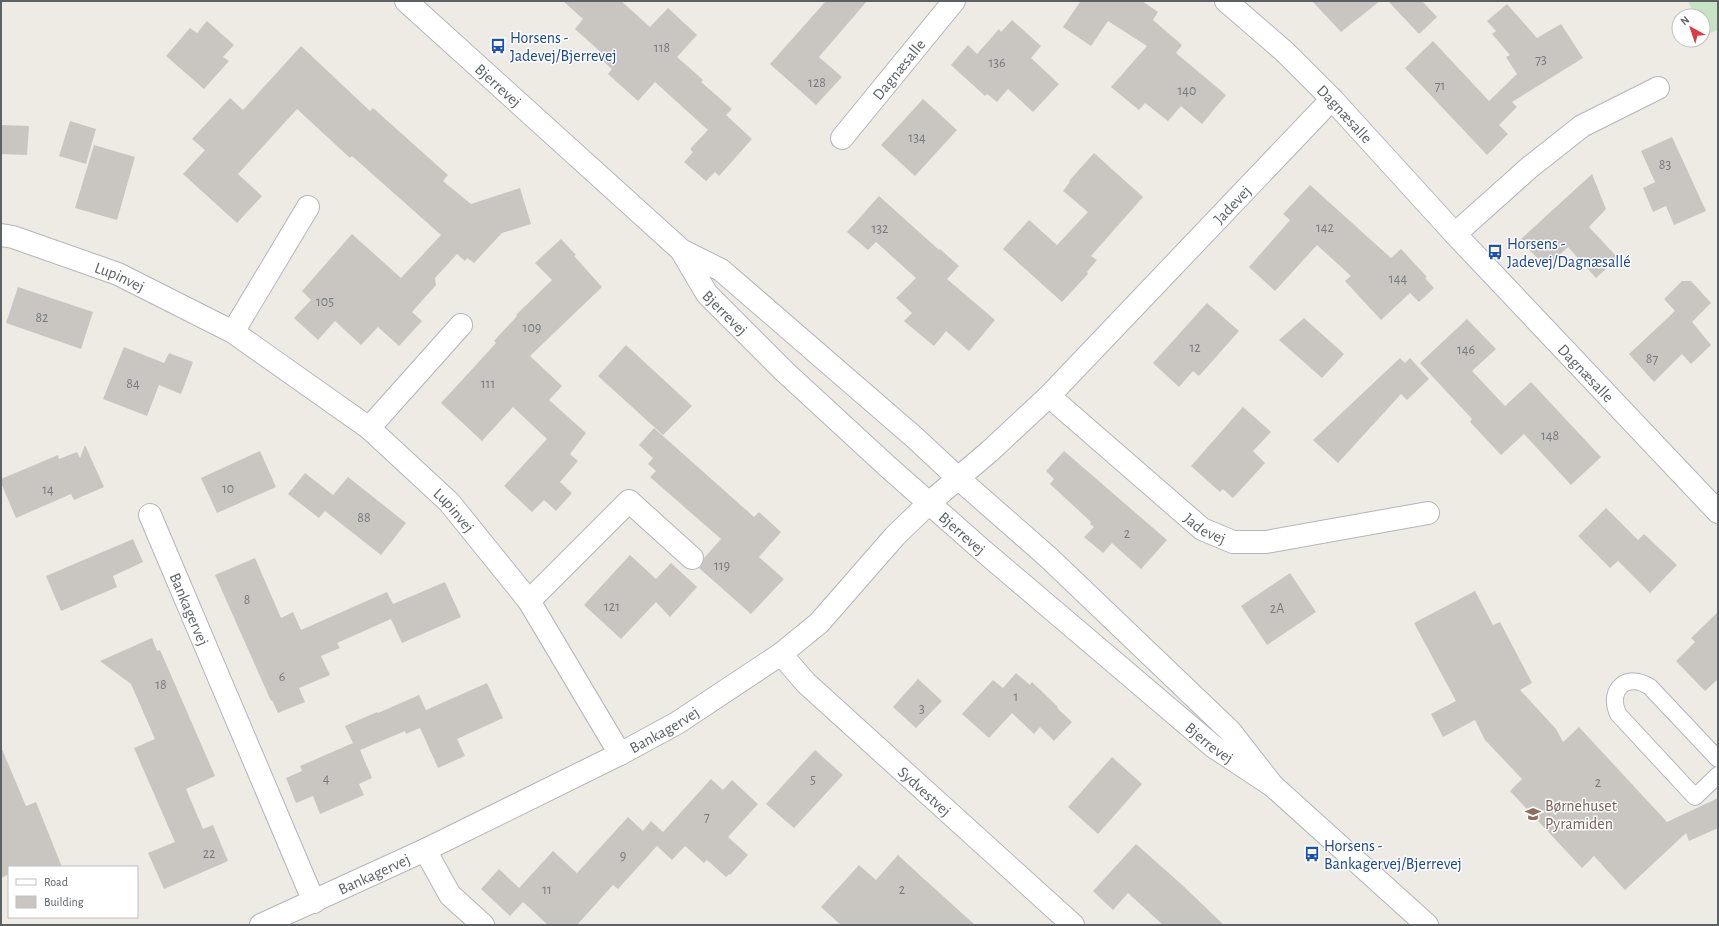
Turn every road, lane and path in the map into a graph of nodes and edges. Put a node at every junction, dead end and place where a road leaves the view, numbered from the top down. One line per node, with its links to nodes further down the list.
1 (406, 1): 10 (street, Bjerrevej)
2 (954, 1): 6 (street, Dagnæsalle)
3 (1226, 1): 5 (street, Dagnæsalle)
4 (1658, 88): 8 (street)
5 (1332, 99): 8 (street, Dagnæsalle); 13 (street, Jadevej)
6 (842, 138)
7 (308, 207): 12 (street)
8 (1455, 234): 17 (street, Dagnæsalle)
9 (1, 235): 12 (street, Lupinvej)
10 (681, 250): 15 (street, Bjerrevej); 16 (street, Bjerrevej)
11 (461, 325): 14 (street)
12 (233, 332): 14 (street, Lupinvej)
13 (1049, 396): 15 (street, Jadevej); 18 (street, Jadevej)
14 (369, 428): 21 (street, Lupinvej)
15 (958, 478): 16 (street, Bankagervej); 26 (street, Bjerrevej)
16 (929, 503): 22 (street, Bankagervej); 26 (street, Bjerrevej)
17 (1718, 512)
18 (1428, 513)
19 (150, 515): 28 (street, Bankagervej)
20 (692, 558): 21 (street)
21 (529, 601): 23 (street, Lupinvej)
22 (781, 654): 23 (street, Bankagervej); 31 (street, Sydvestvej)
23 (620, 754): 27 (street, Bankagervej)
24 (1718, 759): 25 (lane)
25 (1718, 775)
26 (1273, 786): 32 (street, Bjerrevej)
27 (425, 850): 28 (street, Bankagervej); 30 (street)
28 (314, 902): 29 (street, Bankagervej)
29 (261, 925)
30 (483, 925)
31 (1073, 925)
32 (1427, 925)

